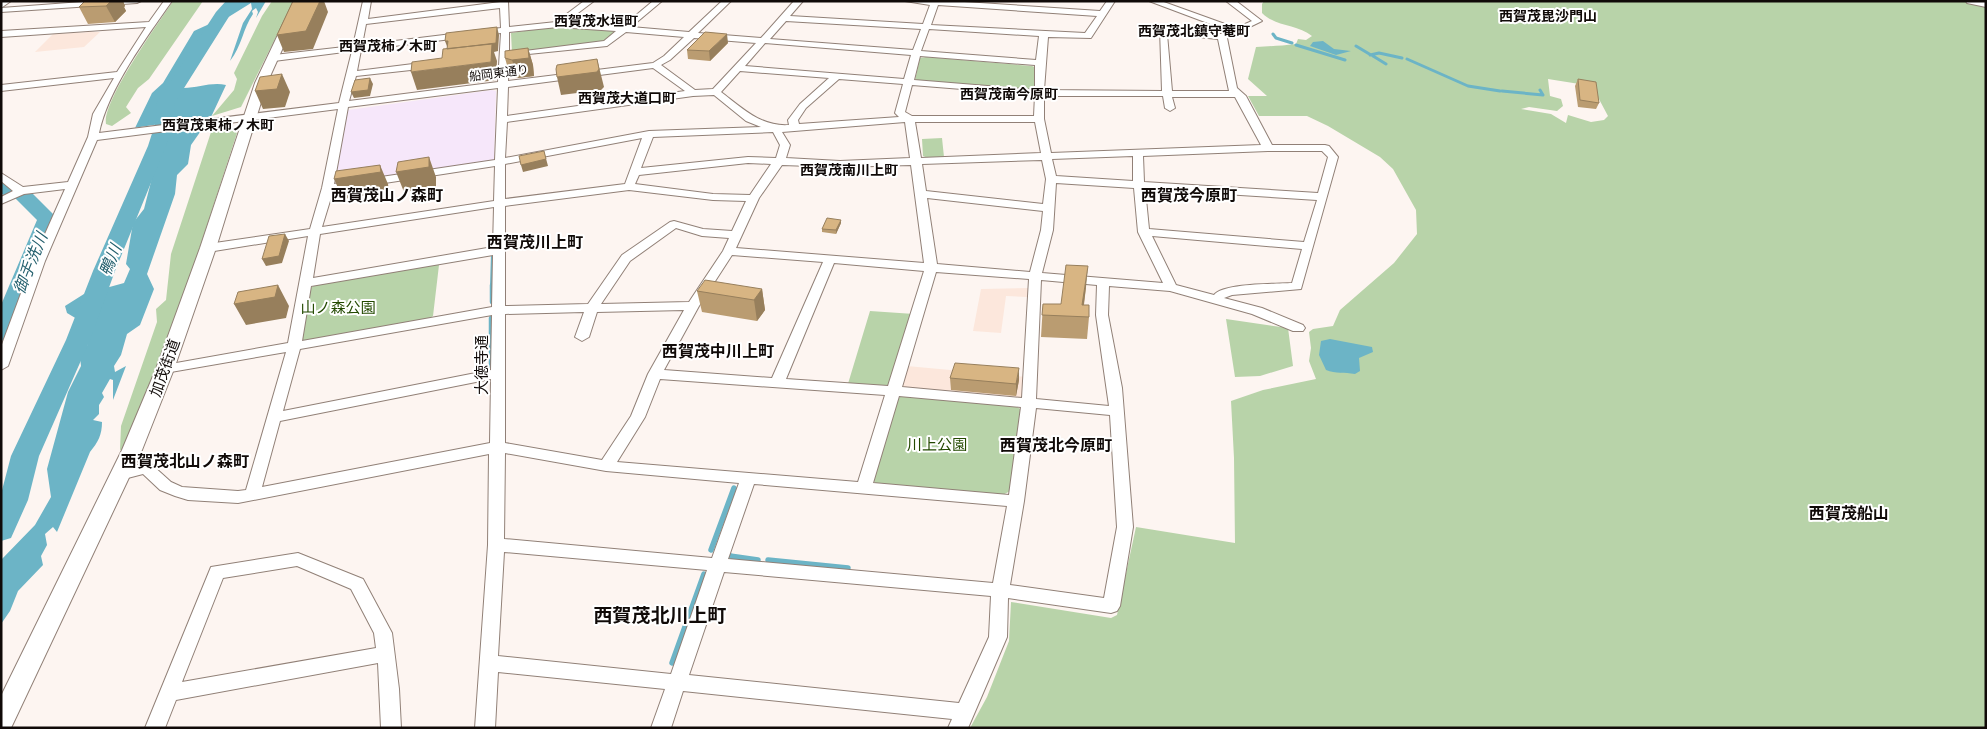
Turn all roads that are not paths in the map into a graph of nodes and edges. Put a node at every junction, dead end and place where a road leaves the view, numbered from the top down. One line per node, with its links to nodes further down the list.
1 (6, 1): 18 (main road)
2 (52, 1): 21 (street)
3 (137, 1): 21 (street)
4 (168, 1): 26 (street)
5 (299, 1): 40 (main road, 加茂街道)
6 (367, 1): 25 (street)
7 (590, 1): 27 (street)
8 (658, 1): 29 (street)
9 (727, 1): 34 (street, 船岡東通り)
10 (799, 1): 24 (street)
11 (909, 1): 16 (street)
12 (1110, 1): 23 (street)
13 (1153, 1): 30 (street)
14 (1230, 1): 30 (street)
15 (1970, 1): 20 (street)
16 (936, 2): 19 (street); 28 (street)
17 (504, 3): 25 (street); 31 (street, 大徳寺通)
18 (1, 5)
19 (1037, 5): 23 (street)
20 (1986, 5)
21 (44, 8): 22 (street)
22 (1, 10)
23 (1103, 14): 33 (street)
24 (784, 18): 28 (street); 36 (street)
25 (363, 22): 37 (street)
26 (152, 24): 32 (street); 46 (street)
27 (558, 24): 29 (street); 31 (street)
28 (927, 26): 33 (street); 38 (street)
29 (623, 30): 34 (street); 39 (street)
30 (1235, 30): 35 (street)
31 (505, 31): 37 (street); 39 (street, 大徳寺通)
32 (1, 34)
33 (1044, 34): 41 (street)
34 (691, 35): 36 (street); 43 (street, 船岡東通り)
35 (1222, 37): 54 (street); 55 (street)
36 (764, 41): 38 (street); 44 (street)
37 (356, 48): 40 (street); 45 (street)
38 (916, 54): 41 (street); 48 (street)
39 (499, 57): 49 (street, 大徳寺通)
40 (274, 58): 58 (main road, 加茂街道)
41 (1040, 63): 53 (street)
42 (437, 64): 45 (street)
43 (655, 65): 49 (street, 船岡東通り); 52 (street)
44 (739, 68): 47 (street); 51 (street)
45 (352, 74): 56 (street)
46 (119, 75): 50 (street); 65 (street)
47 (836, 77): 48 (street); 62 (street)
48 (908, 84): 53 (street); 61 (street)
49 (503, 85): 56 (street, 船岡東通り); 60 (street, 大徳寺通)
50 (1, 88)
51 (716, 92): 52 (street); 63 (street)
52 (693, 93): 60 (street)
53 (1042, 93): 54 (street); 59 (street)
54 (1167, 94): 55 (street); 57 (street)
55 (1237, 94): 66 (street)
56 (343, 106): 58 (street, 船岡東通り); 77 (street)
57 (1170, 108)
58 (250, 117): 65 (street); 90 (main road, 加茂街道)
59 (1039, 119): 61 (street); 67 (street)
60 (502, 120): 71 (street, 大徳寺通)
61 (910, 120): 62 (street); 70 (street)
62 (795, 128): 63 (street)
63 (776, 130): 64 (street); 69 (street)
64 (649, 134): 71 (street); 72 (street)
65 (92, 137): 76 (street)
66 (1268, 148): 68 (street); 81 (street)
67 (1048, 154): 68 (street); 70 (street); 74 (street)
68 (1138, 154): 75 (street)
69 (780, 160): 70 (street); 72 (street); 82 (street)
70 (916, 161): 80 (street)
71 (500, 162): 77 (street); 84 (street, 大徳寺通)
72 (635, 172): 78 (street)
73 (1, 176): 79 (street)
74 (1051, 179): 75 (street); 85 (street)
75 (1139, 184): 81 (street); 87 (street)
76 (73, 185): 79 (street); 106 (street)
77 (328, 188): 86 (street)
78 (629, 188): 82 (street); 84 (street)
79 (21, 191): 83 (street)
80 (920, 194): 85 (street); 94 (street)
81 (1323, 197): 89 (street)
82 (753, 198): 88 (street)
83 (3, 200)
84 (500, 203): 86 (street); 91 (street, 大徳寺通)
85 (1048, 208): 95 (street)
86 (315, 231): 90 (street); 97 (street)
87 (1144, 232): 89 (street); 98 (street)
88 (735, 235): 92 (street); 101 (street)
89 (1308, 246): 99 (street)
90 (208, 248): 107 (main road, 加茂街道)
91 (500, 250): 97 (street); 102 (street, 大徳寺通)
92 (729, 250): 93 (street); 100 (street)
93 (830, 259): 94 (street); 110 (street)
94 (931, 267): 95 (street); 111 (street)
95 (1035, 276): 96 (street); 112 (street)
96 (1103, 282): 98 (street); 113 (street)
97 (305, 283): 105 (street)
98 (1171, 287): 99 (street)
99 (1217, 299): 103 (street)
100 (693, 306): 101 (street); 109 (street)
101 (592, 308): 102 (street); 104 (street)
102 (498, 310): 105 (street); 108 (street, 大徳寺通)
103 (1298, 328)
104 (582, 337)
105 (294, 346): 107 (street); 114 (street)
106 (1, 366)
107 (165, 369): 116 (main road, 加茂街道)
108 (498, 373): 114 (street); 115 (street, 大徳寺通)
109 (655, 374): 110 (street); 117 (street)
110 (777, 383): 111 (street)
111 (892, 391): 112 (street); 121 (street)
112 (1029, 405): 113 (street); 123 (street)
113 (1117, 411): 126 (street)
114 (273, 418): 122 (street)
115 (498, 448): 117 (street); 122 (street); 124 (street, 大徳寺通)
116 (132, 450): 118 (street); 119 (main road, 加茂街道)
117 (606, 466): 120 (street)
118 (146, 468): 119 (street); 122 (street)
119 (120, 475): 132 (main road, 加茂街道)
120 (748, 478): 121 (street); 125 (street)
121 (864, 488): 123 (street)
122 (252, 495)
123 (1016, 501): 126 (street)
124 (496, 545): 125 (street); 128 (street, 大徳寺通)
125 (718, 565): 126 (street); 129 (street)
126 (1000, 590): 131 (street)
127 (385, 654): 130 (street); 130 (street); 134 (street)
128 (490, 663): 129 (street); 135 (street, 大徳寺通)
129 (677, 682): 131 (street); 136 (street)
130 (169, 693): 133 (street)
131 (962, 720)
132 (1, 722)
133 (155, 728)
134 (390, 728)
135 (485, 728)
136 (661, 728)

